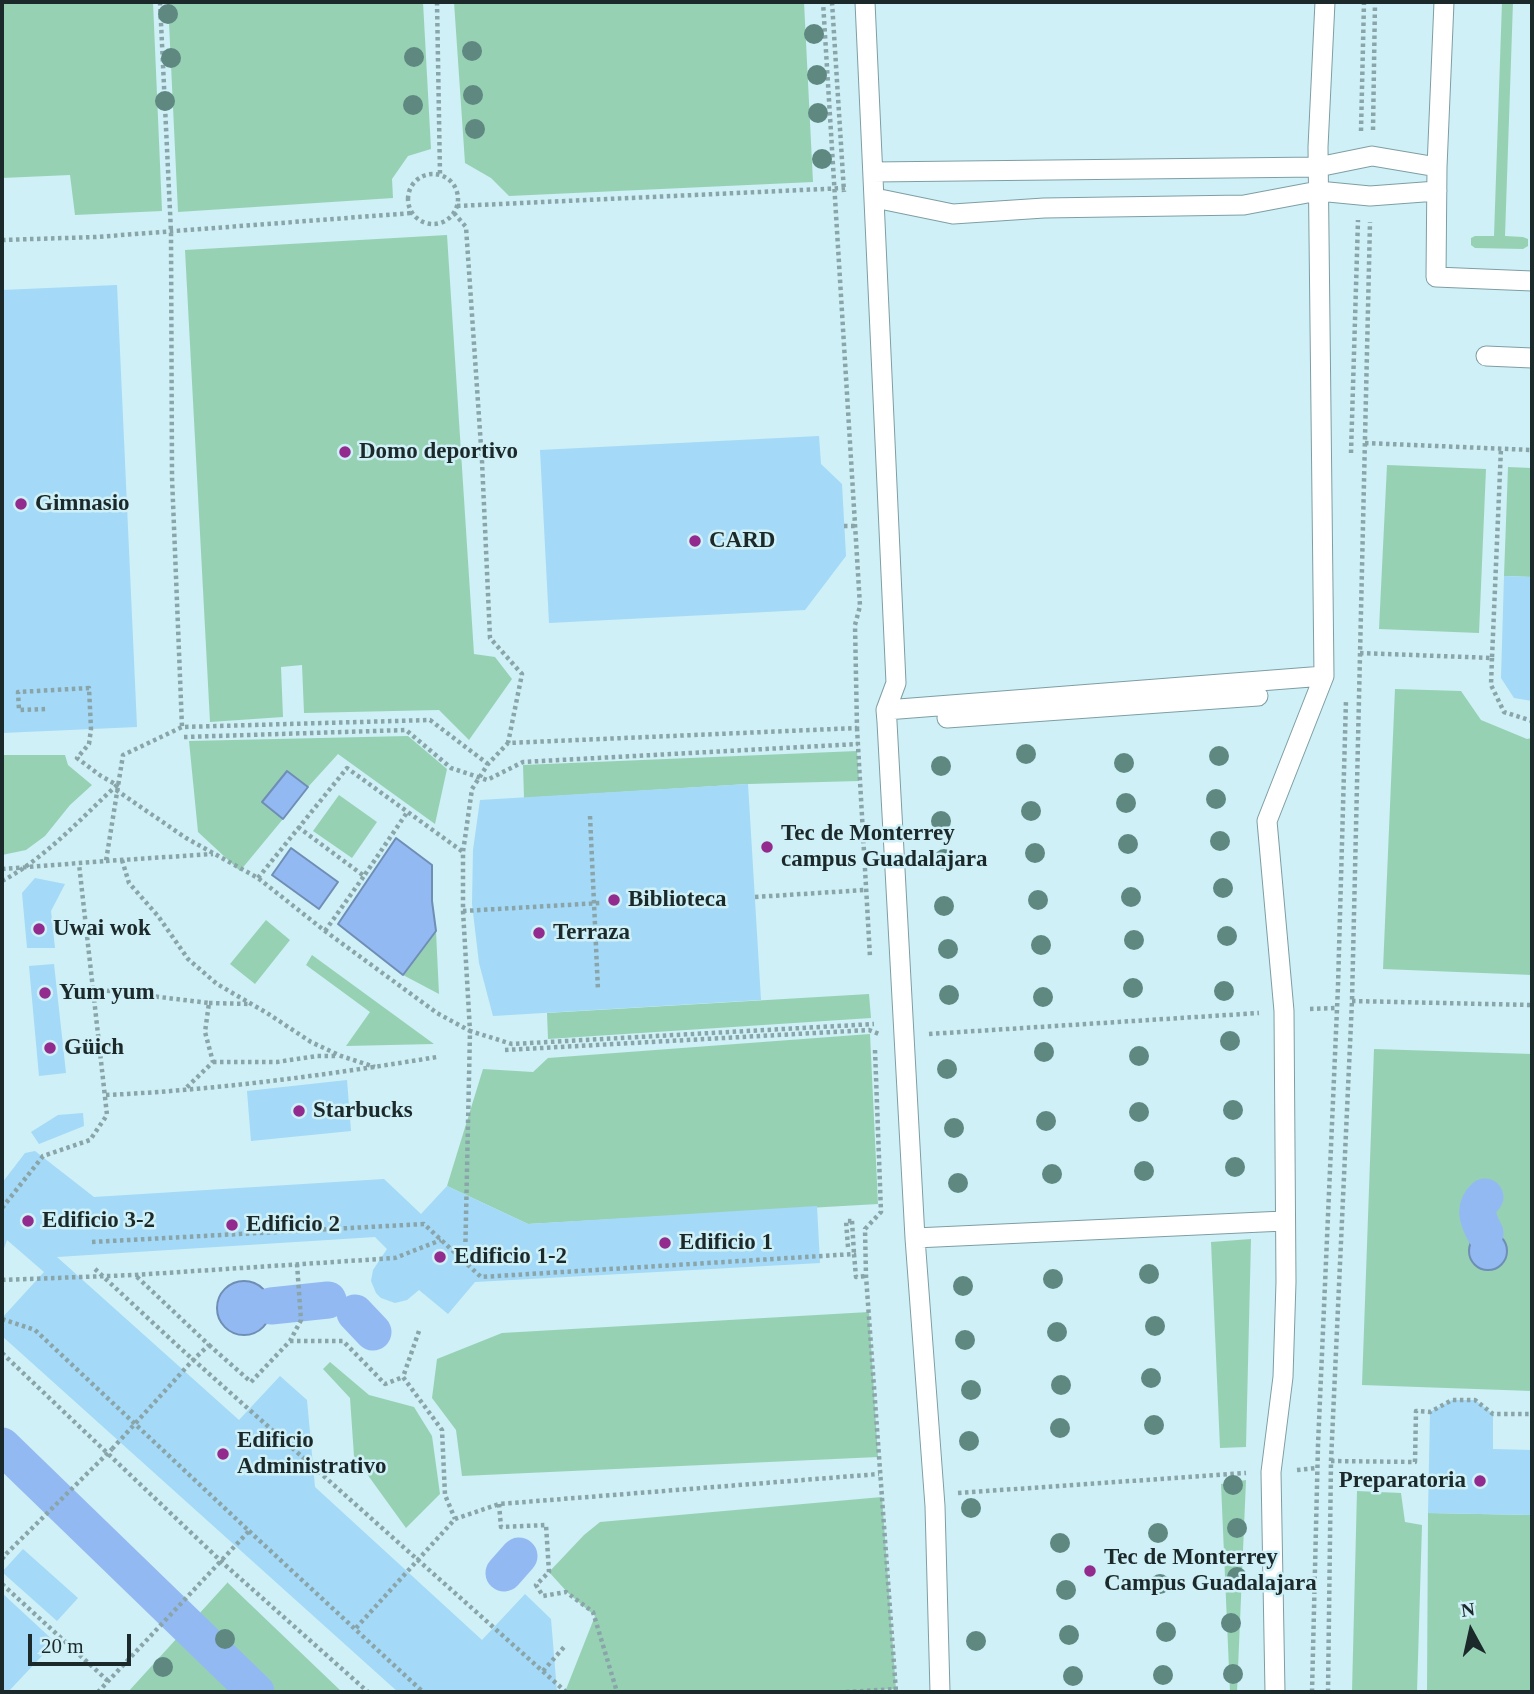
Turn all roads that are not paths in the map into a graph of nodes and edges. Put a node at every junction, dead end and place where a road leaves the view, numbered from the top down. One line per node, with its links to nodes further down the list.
1 (865, 2): 6 (lane)
2 (1325, 2): 4 (lane)
3 (1444, 2): 5 (lane)
4 (1318, 167): 5 (lane); 6 (lane); 7 (lane)
5 (1437, 167): 8 (lane)
6 (874, 185): 7 (lane); 14 (lane)
7 (1318, 191): 8 (lane); 12 (lane)
8 (1437, 191): 9 (lane)
9 (1532, 281)
10 (1486, 356): 11 (lane)
11 (1532, 359)
12 (1324, 676): 14 (lane); 15 (lane)
13 (1258, 696): 14 (lane)
14 (886, 716): 16 (lane)
15 (1284, 1221): 16 (lane); 18 (lane)
16 (915, 1238): 17 (lane)
17 (940, 1692)
18 (1275, 1692)

